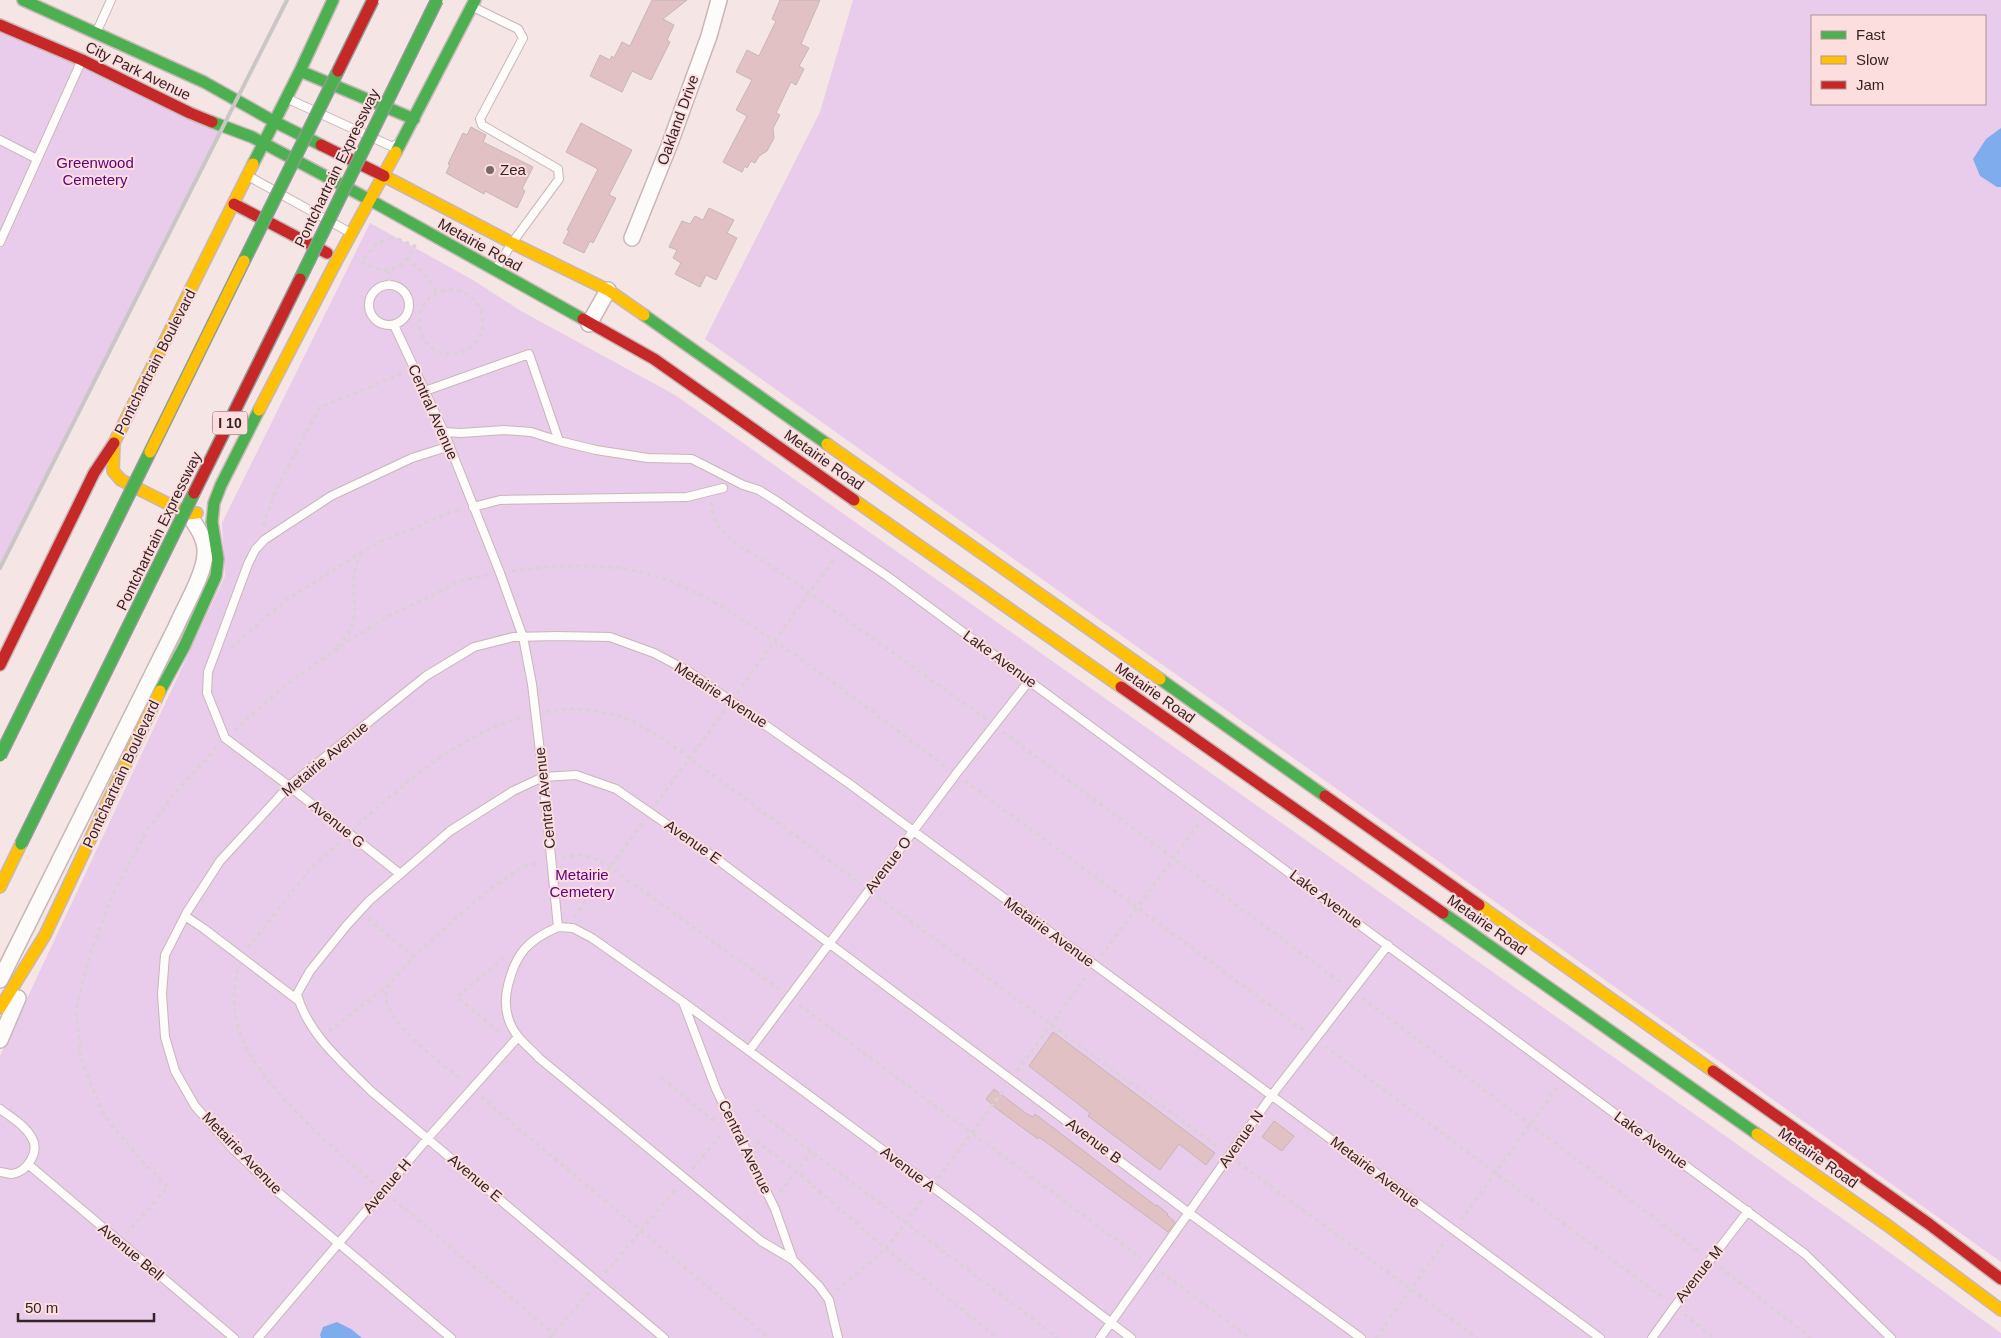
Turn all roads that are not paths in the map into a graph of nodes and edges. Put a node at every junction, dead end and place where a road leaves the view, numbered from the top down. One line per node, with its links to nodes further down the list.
1 (23, 0): 9 (main road, City Park Avenue)
2 (111, 0): 9 (lane)
3 (333, 0): 11 (main road, Pontchartrain Boulevard)
4 (373, 0): 45 (main road, bridge)
5 (437, 0): 50 (main road, Pontchartrain Expressway / I 10, bridge)
6 (718, 0): 25 (street, Oakland Drive)
7 (473, 3): 13 (main road, Pontchartrain Boulevard); 27 (lane)
8 (0, 25): 10 (main road, City Park Avenue)
9 (96, 33): 14 (main road, City Park Avenue)
10 (82, 60): 16 (main road, City Park Avenue); 18 (lane)
11 (300, 71): 12 (main road, Pontchartrain Boulevard); 13 (main road)
12 (286, 98): 14 (main road, Pontchartrain Boulevard); 17 (lane)
13 (414, 119): 17 (lane); 19 (main road, Pontchartrain Boulevard)
14 (275, 122): 16 (main road, Pontchartrain Boulevard); 21 (main road, Metairie Road)
15 (0, 140): 18 (lane)
16 (264, 144): 20 (main road, Pontchartrain Boulevard); 22 (main road, Metairie Road)
17 (393, 147): 19 (lane)
18 (38, 159): 26 (lane)
19 (391, 163): 21 (main road, Pontchartrain Boulevard)
20 (248, 176): 23 (main road, Pontchartrain Boulevard); 24 (lane)
21 (384, 176): 22 (main road, Pontchartrain Boulevard); 27 (main road, Metairie Road)
22 (370, 200): 24 (main road, Pontchartrain Boulevard); 29 (main road, Metairie Road)
23 (234, 204): 28 (main road); 36 (main road, Pontchartrain Boulevard)
24 (351, 234): 28 (main road, Pontchartrain Boulevard)
25 (632, 238)
26 (0, 242)
27 (512, 243): 29 (lane); 30 (main road, Metairie Road)
28 (338, 258): 39 (main road, Pontchartrain Boulevard)
29 (495, 271): 31 (main road, Metairie Road)
30 (608, 290): 31 (street); 72 (main road, Metairie Road)
31 (589, 324): 73 (main road, Metairie Road)
32 (394, 325): 32 (lane); 33 (lane, Central Avenue)
33 (425, 391): 34 (lane, Central Avenue); 35 (lane)
34 (444, 432): 35 (lane, Lake Avenue); 37 (lane, Central Avenue)
35 (559, 441): 44 (lane, Lake Avenue)
36 (114, 443): 41 (main road, Pontchartrain Boulevard); 43 (main road)
37 (450, 446): 40 (lane, Central Avenue); 47 (lane, Avenue G)
38 (723, 488): 40 (lane)
39 (214, 503): 41 (main road); 53 (main road, Pontchartrain Boulevard)
40 (473, 507): 42 (lane, Central Avenue)
41 (188, 514): 56 (street, Pontchartrain Boulevard)
42 (523, 637): 46 (lane, Central Avenue); 47 (lane, Metairie Avenue); 48 (lane, Metairie Avenue)
43 (0, 665)
44 (1029, 681): 48 (lane, Avenue O); 55 (lane, Lake Avenue)
45 (0, 756)
46 (543, 777): 49 (lane); 52 (lane, Central Avenue); 54 (lane, Avenue E)
47 (289, 786): 49 (lane, Avenue G); 51 (lane, Metairie Avenue)
48 (913, 832): 54 (lane, Avenue O); 63 (lane, Metairie Avenue)
49 (400, 874): 58 (lane)
50 (0, 887)
51 (185, 916): 58 (lane, Avenue E); 70 (lane, Metairie Avenue)
52 (562, 927): 57 (lane); 61 (lane)
53 (44, 935): 59 (main road); 60 (street, Pontchartrain Boulevard)
54 (829, 942): 62 (lane, Avenue O); 69 (lane, Avenue B)
55 (1388, 945): 63 (lane, Avenue N); 68 (lane, Lake Avenue)
56 (0, 980)
57 (683, 1002): 62 (lane, Avenue A); 71 (lane, Central Avenue)
58 (299, 1003): 65 (lane, Avenue E)
59 (0, 1008)
60 (0, 1040)
61 (515, 1040): 65 (lane, Avenue H); 71 (lane)
62 (749, 1051): 74 (lane, Avenue A)
63 (1272, 1095): 69 (lane, Avenue N); 83 (lane, Metairie Avenue)
64 (0, 1109): 66 (lane)
65 (428, 1138): 70 (lane, Avenue H); 78 (lane, Avenue E)
66 (29, 1165): 67 (lane); 75 (lane, Avenue Bell)
67 (0, 1172)
68 (1748, 1212): 84 (lane, Avenue M); 85 (lane, Lake Avenue)
69 (1190, 1213): 74 (lane, Avenue N); 82 (lane, Avenue B)
70 (339, 1244): 76 (lane, Avenue H); 77 (lane, Metairie Avenue)
71 (793, 1260): 79 (lane, Central Avenue)
72 (2001, 1279)
73 (2001, 1310)
74 (1111, 1323): 80 (lane, Avenue N); 81 (lane, Avenue A)
75 (234, 1338)
76 (258, 1338)
77 (451, 1338)
78 (664, 1338)
79 (838, 1338)
80 (1100, 1338)
81 (1131, 1338)
82 (1361, 1338)
83 (1600, 1338)
84 (1652, 1338)
85 (1891, 1338)

